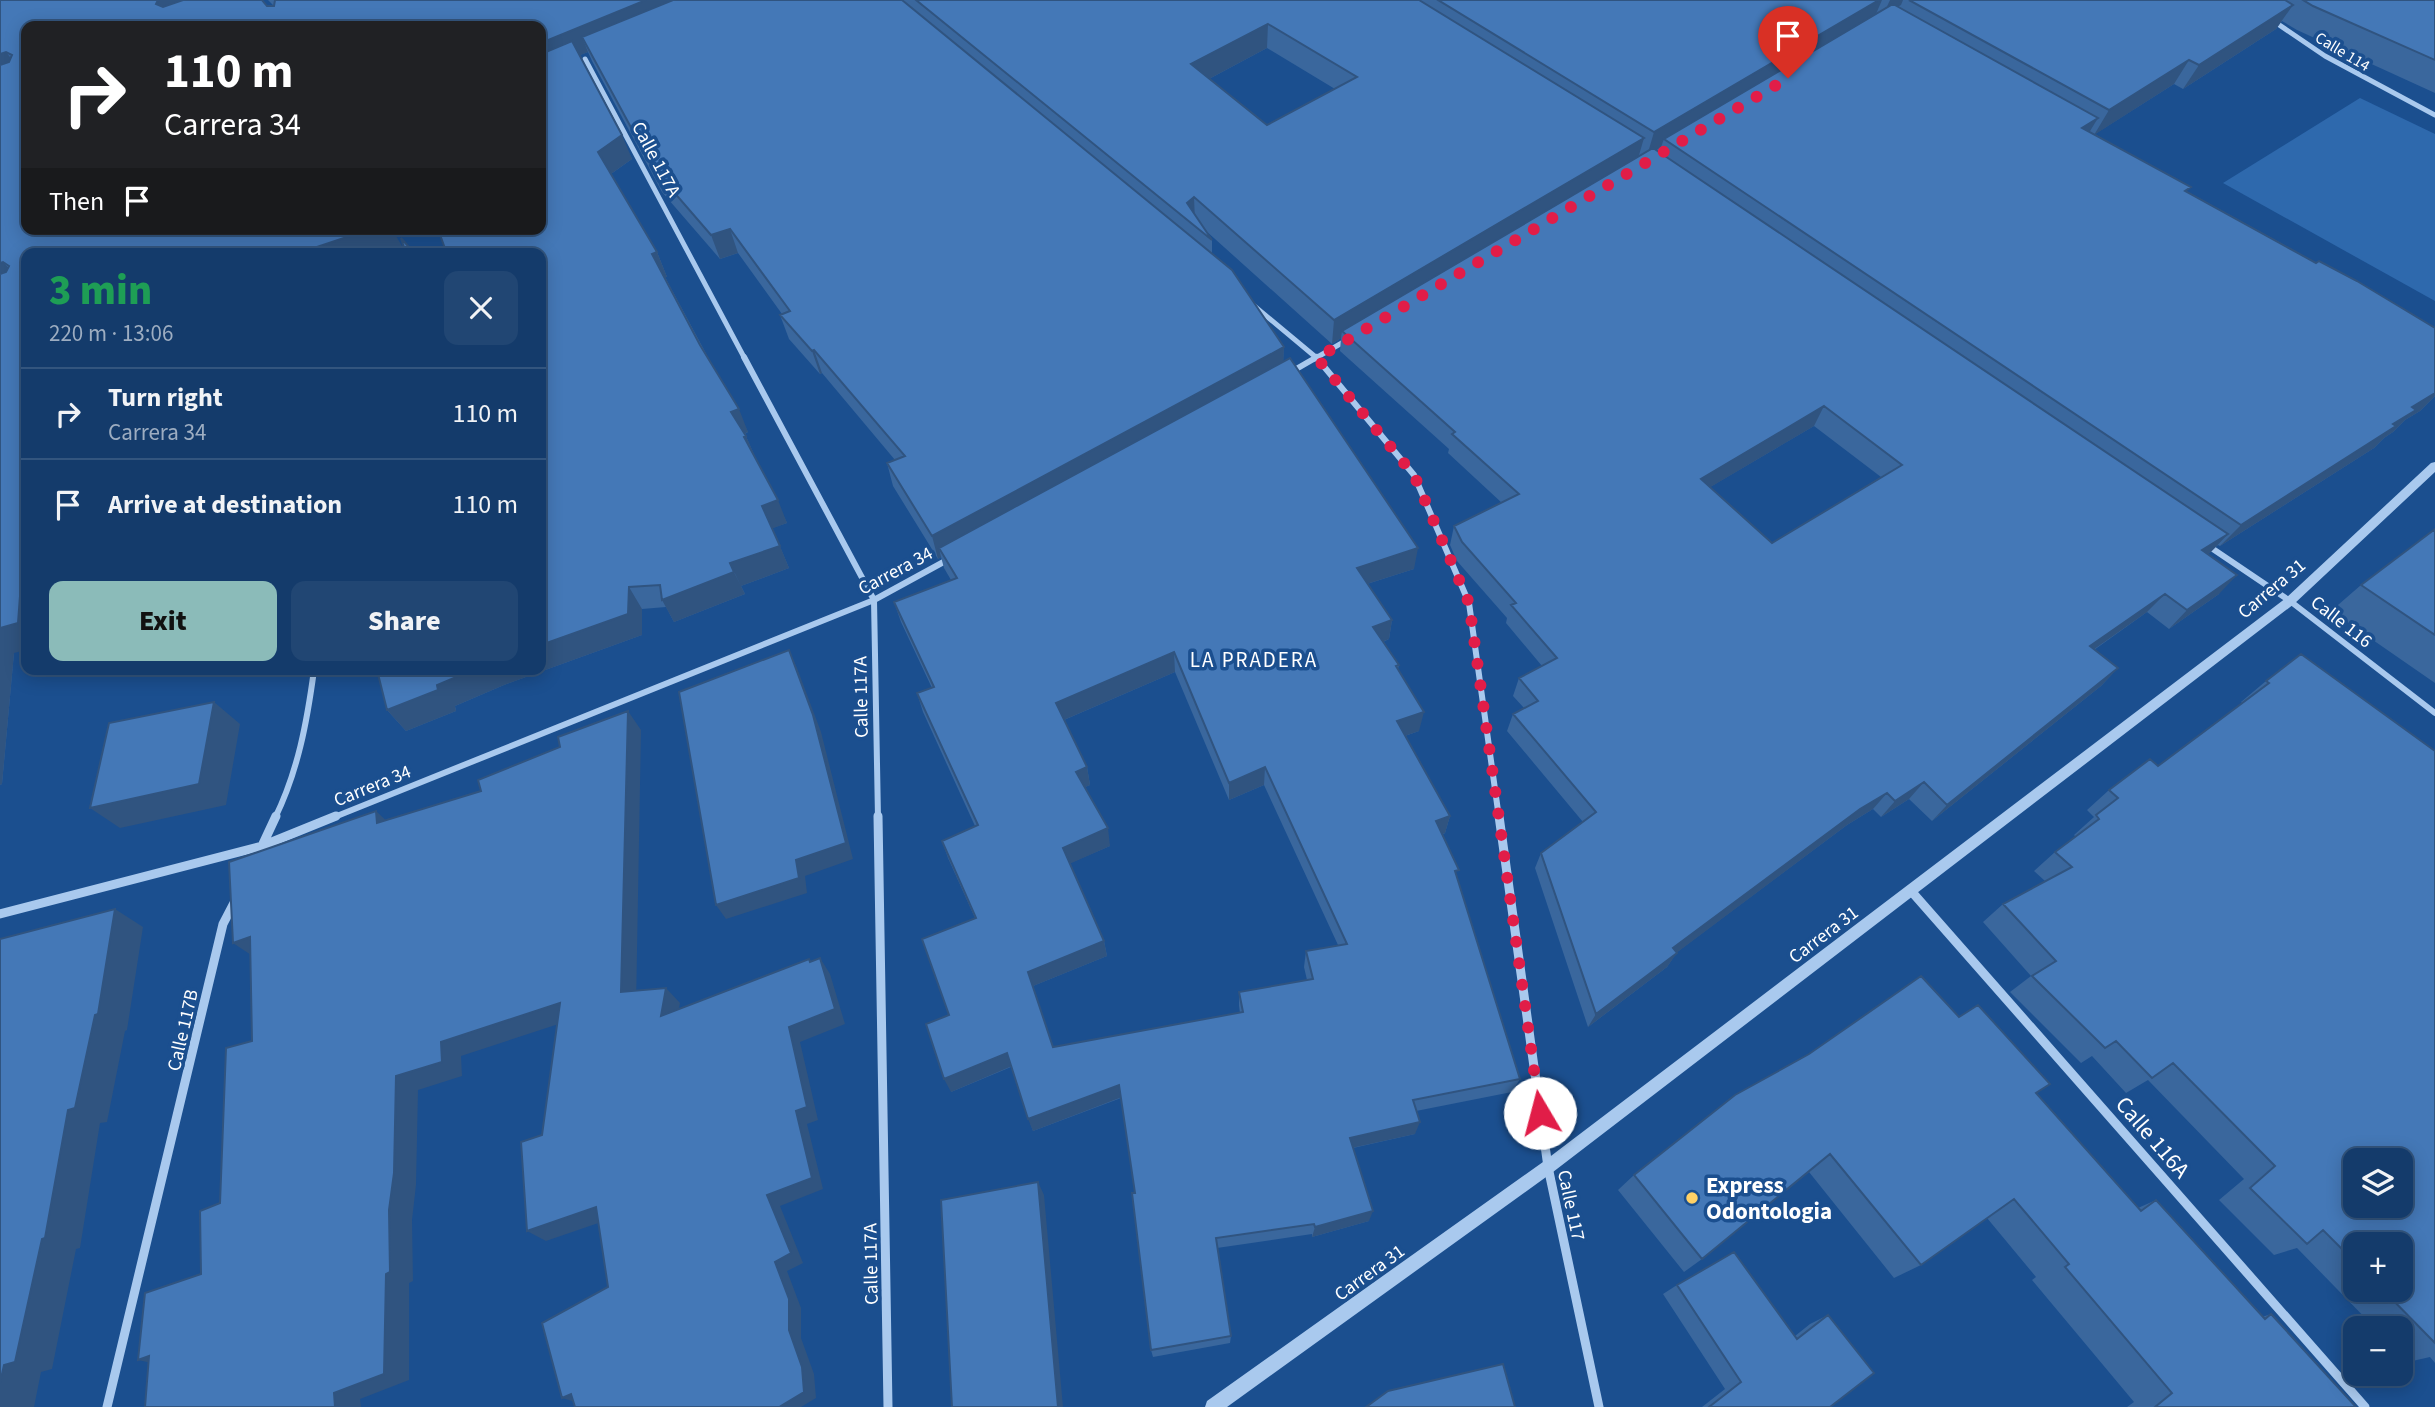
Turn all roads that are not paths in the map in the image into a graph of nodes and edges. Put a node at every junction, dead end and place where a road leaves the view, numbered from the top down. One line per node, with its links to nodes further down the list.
1 (2263, 14): 5 (street, Calle 114)
2 (598, 53): 3 (street)
3 (585, 59): 4 (street); 13 (street, Calle 117A)
4 (574, 63)
5 (2435, 115)
6 (1242, 295): 8 (street, Calle 117)
7 (1353, 337): 8 (street)
8 (1317, 358): 9 (street); 22 (street, Calle 117)
9 (1281, 377)
10 (2435, 466): 14 (street, Carrera 31)
11 (2198, 538): 14 (street, Calle 116)
12 (958, 555): 13 (street, Carrera 34)
13 (874, 600): 17 (street, Carrera 34); 24 (street, Calle 117A)
14 (2290, 601): 16 (street, Calle 116); 20 (street, Carrera 31)
15 (313, 675): 17 (street)
16 (2435, 713)
17 (262, 846): 18 (street); 21 (street, Carrera 34)
18 (257, 857)
19 (240, 891): 23 (street, Calle 117B)
20 (1912, 892): 22 (street, Carrera 31); 27 (street, Calle 116A)
21 (0, 914)
22 (1548, 1167): 25 (street, Carrera 31); 26 (street, Calle 117)
23 (107, 1407)
24 (888, 1407)
25 (1213, 1407)
26 (1599, 1407)
27 (2365, 1407)

